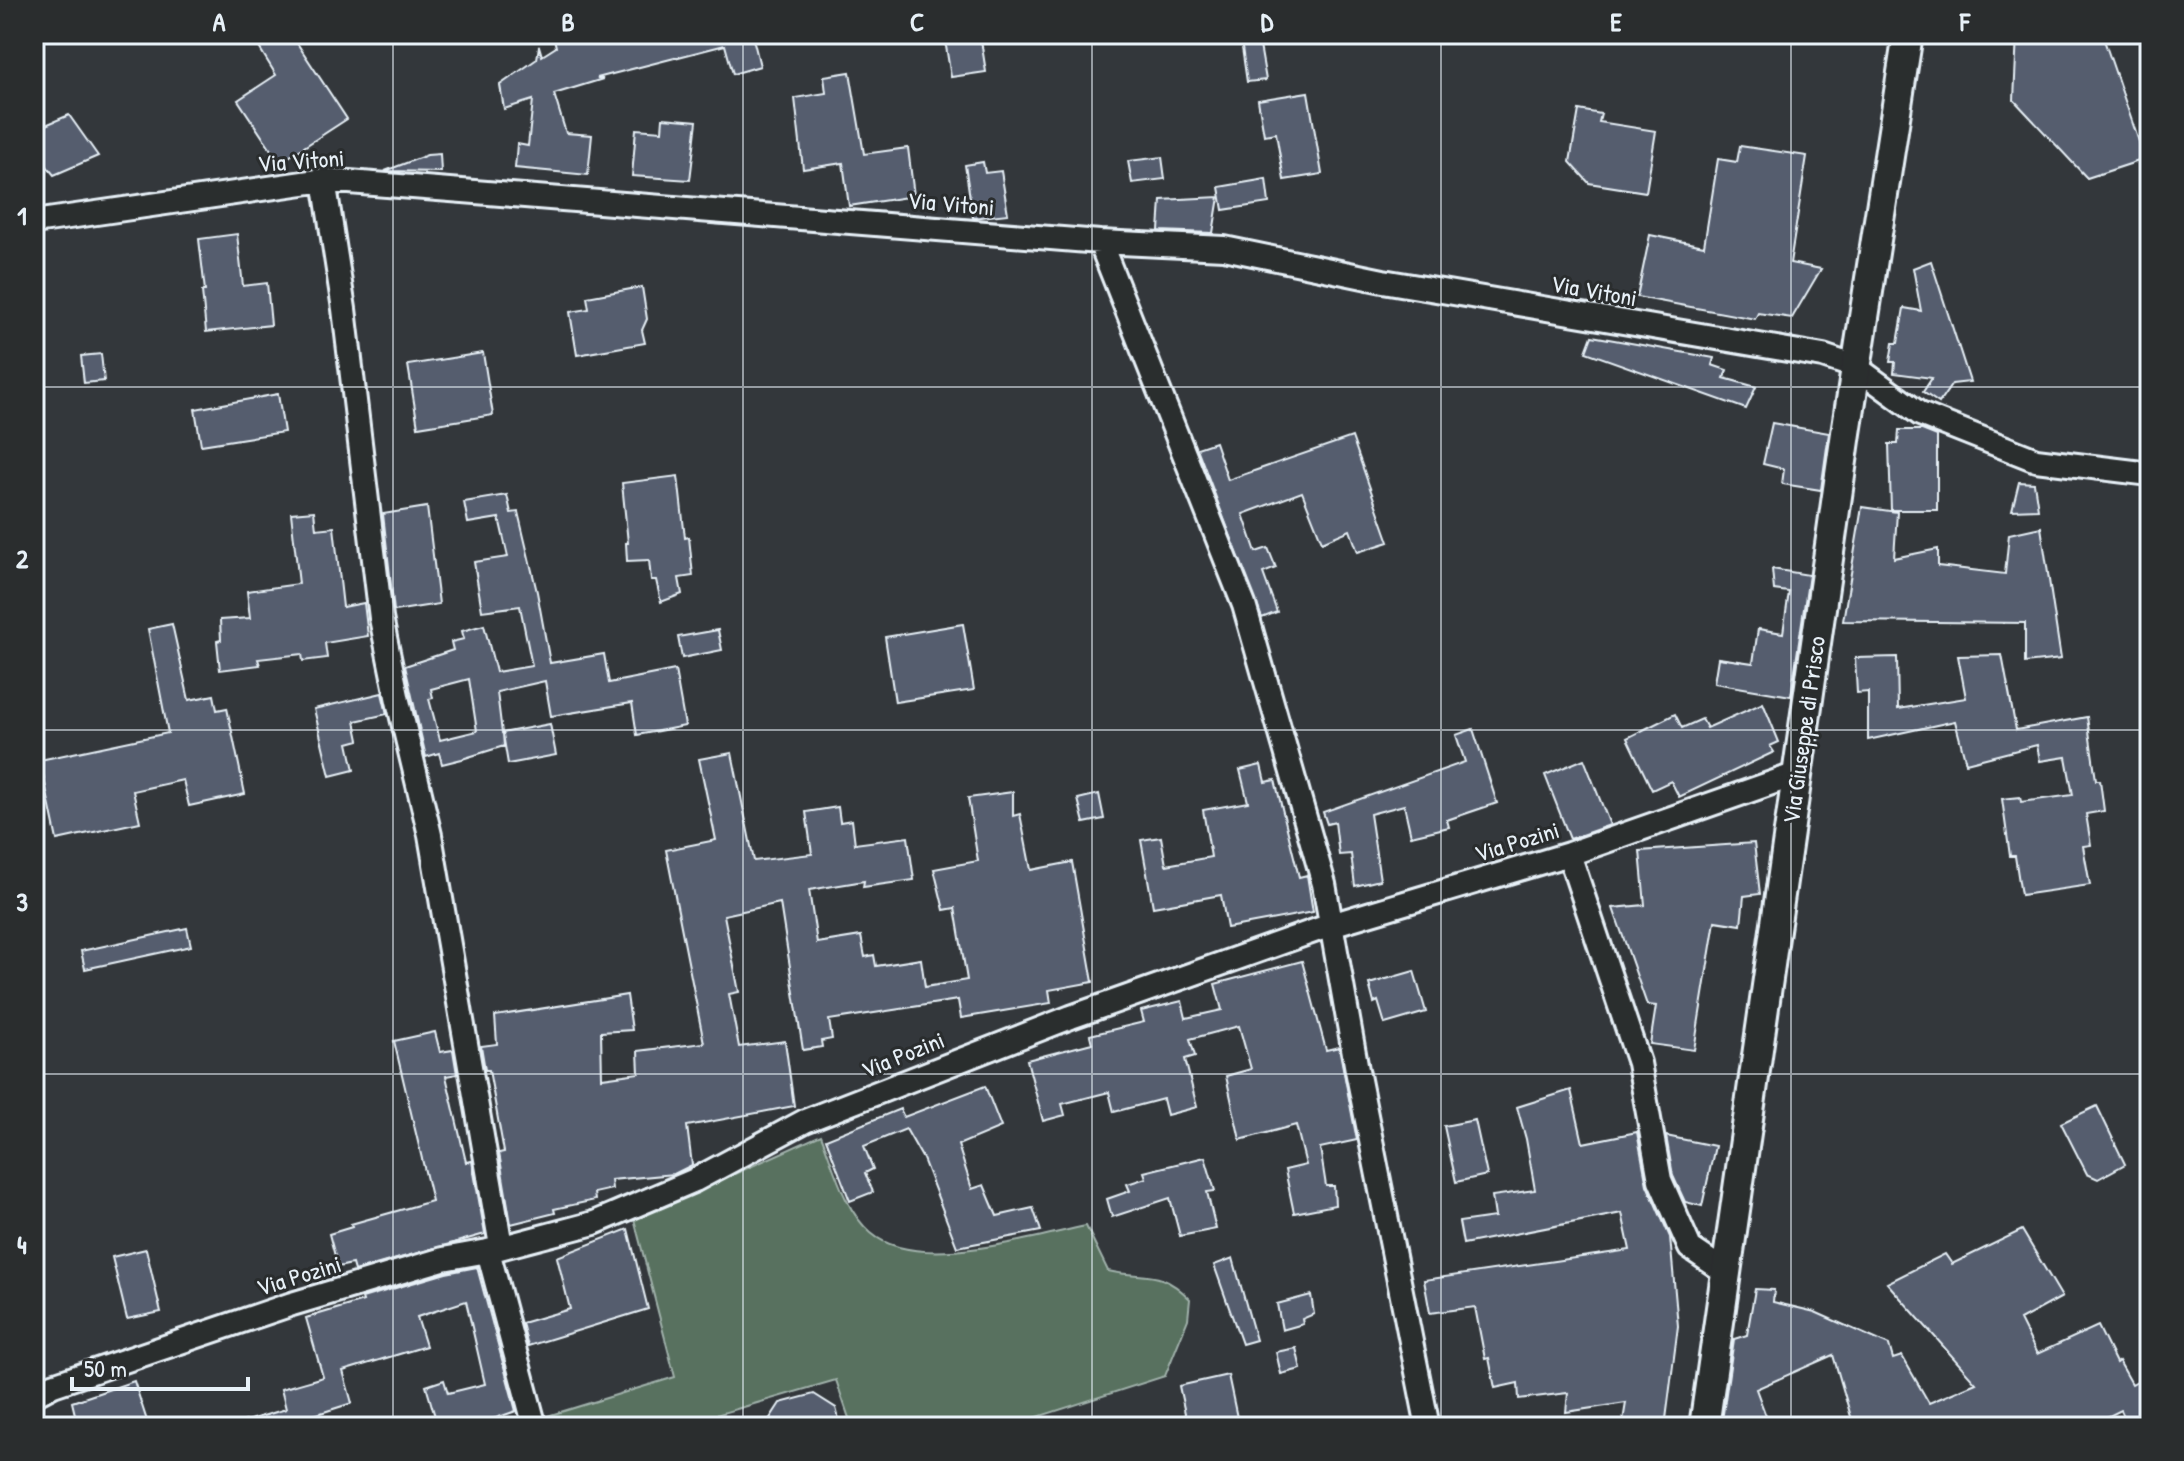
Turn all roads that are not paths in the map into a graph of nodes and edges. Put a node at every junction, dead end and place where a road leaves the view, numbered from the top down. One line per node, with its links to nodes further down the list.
1 (1908, 34): 5 (main road, Via Giuseppe di Prisco)
2 (324, 180): 3 (street, Via Vitoni); 4 (street, Via Vitoni); 10 (street)
3 (34, 222)
4 (1100, 242): 5 (street, Via Vitoni); 9 (street)
5 (1856, 367): 6 (street, Via Vitoni); 7 (main road, Via Giuseppe di Prisco)
6 (2150, 474)
7 (1797, 774): 8 (street, Via Pozini); 11 (main road, Via Giuseppe di Prisco)
8 (1569, 854): 9 (street, Via Pozini); 11 (street)
9 (1331, 925): 10 (street, Via Pozini); 14 (street)
10 (495, 1249): 12 (street, Via Pozini); 13 (street)
11 (1727, 1273): 15 (main road, Via Giuseppe di Prisco)
12 (34, 1395)
13 (535, 1427)
14 (1428, 1427)
15 (1704, 1427)

